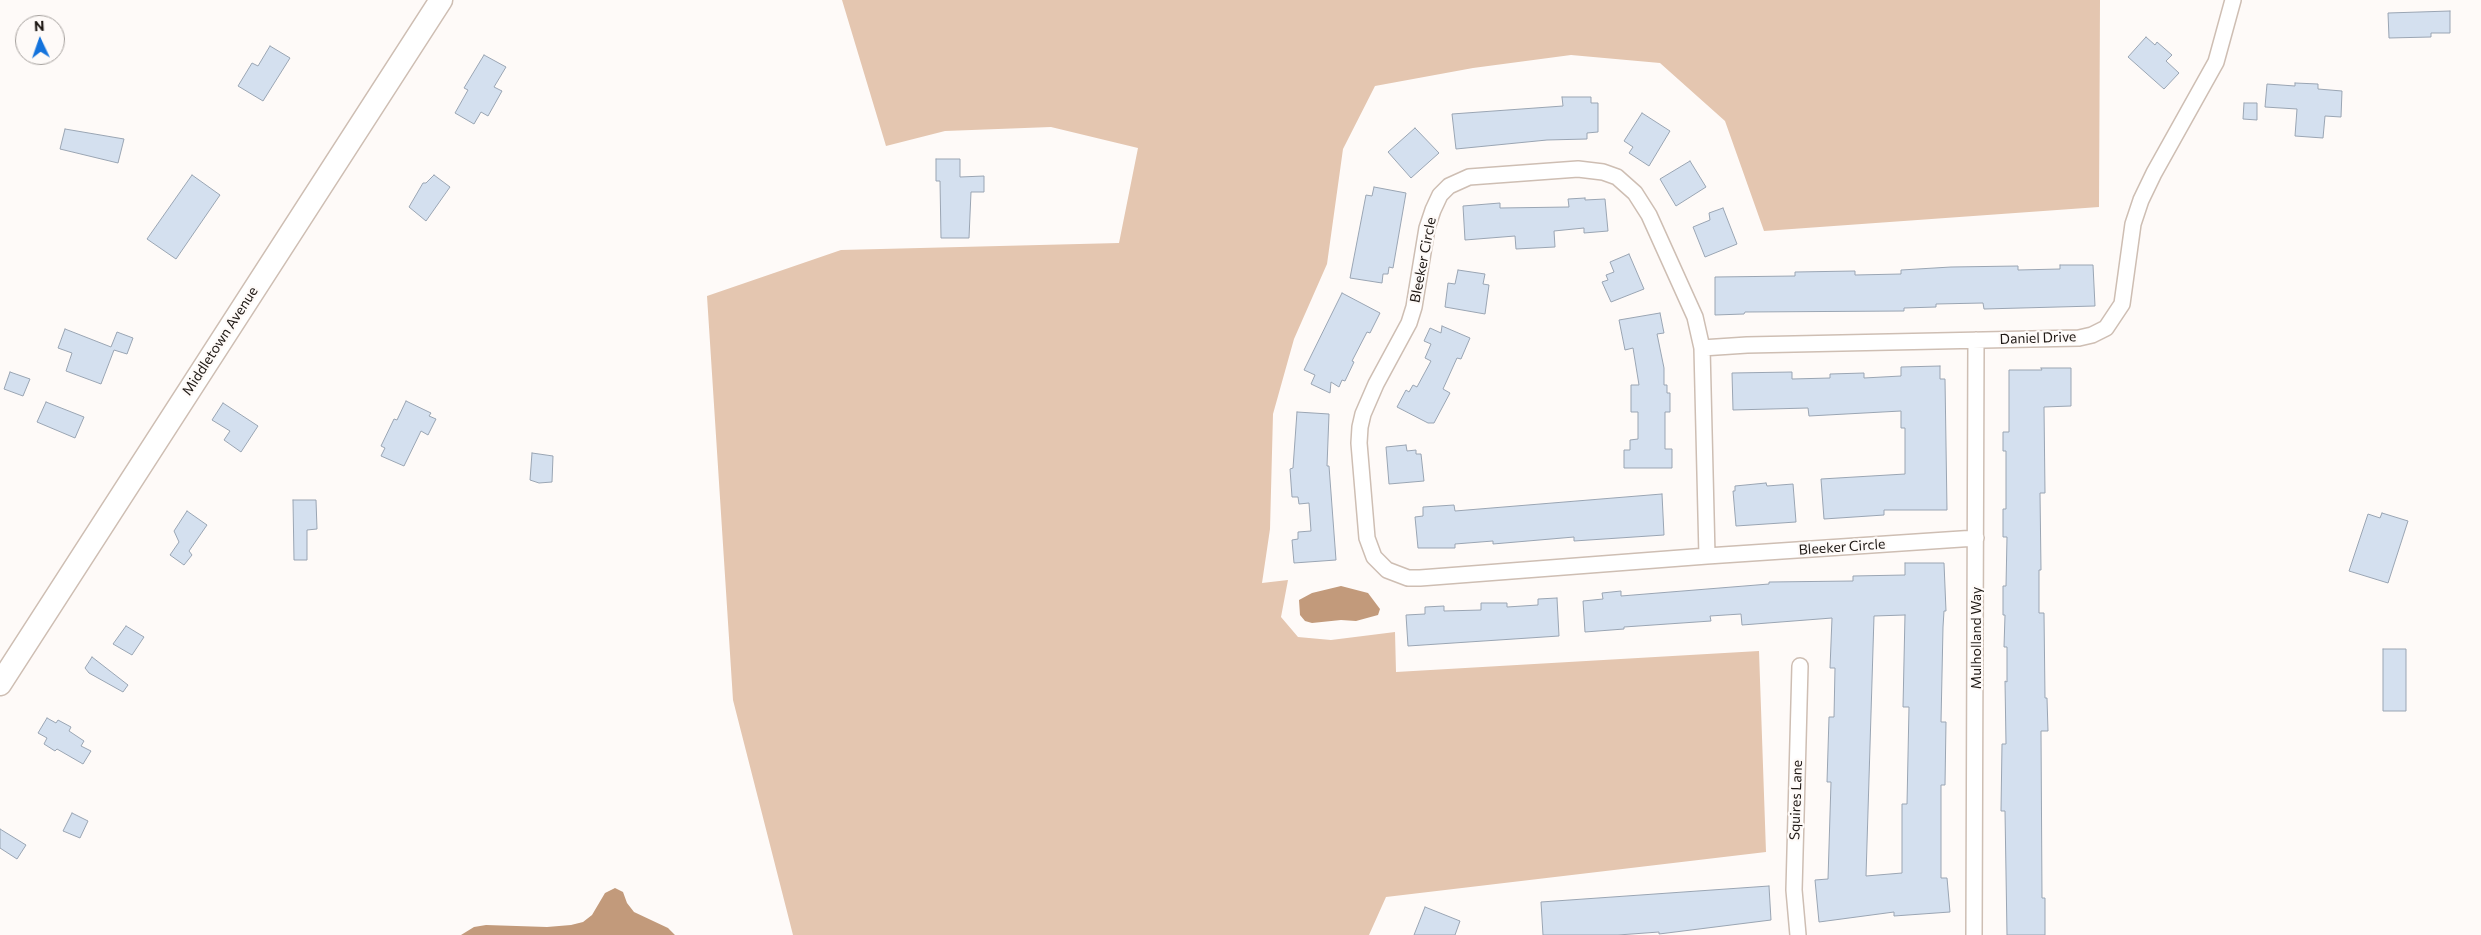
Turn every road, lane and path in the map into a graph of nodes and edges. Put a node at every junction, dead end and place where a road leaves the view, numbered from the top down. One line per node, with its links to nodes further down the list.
1 (441, 0): 8 (main road, Middletown Avenue)
2 (2234, 0): 3 (street, Daniel Drive)
3 (1976, 340): 4 (street, Daniel Drive); 5 (street, Mulholland Way)
4 (1702, 348): 6 (street, Bleeker Circle); 6 (street, Bleeker Circle)
5 (1976, 538): 6 (street, Bleeker Circle); 10 (street, Mulholland Way)
6 (1708, 556)
7 (1800, 666): 9 (street, Squires Lane)
8 (0, 684)
9 (1798, 935)
10 (1974, 935)

